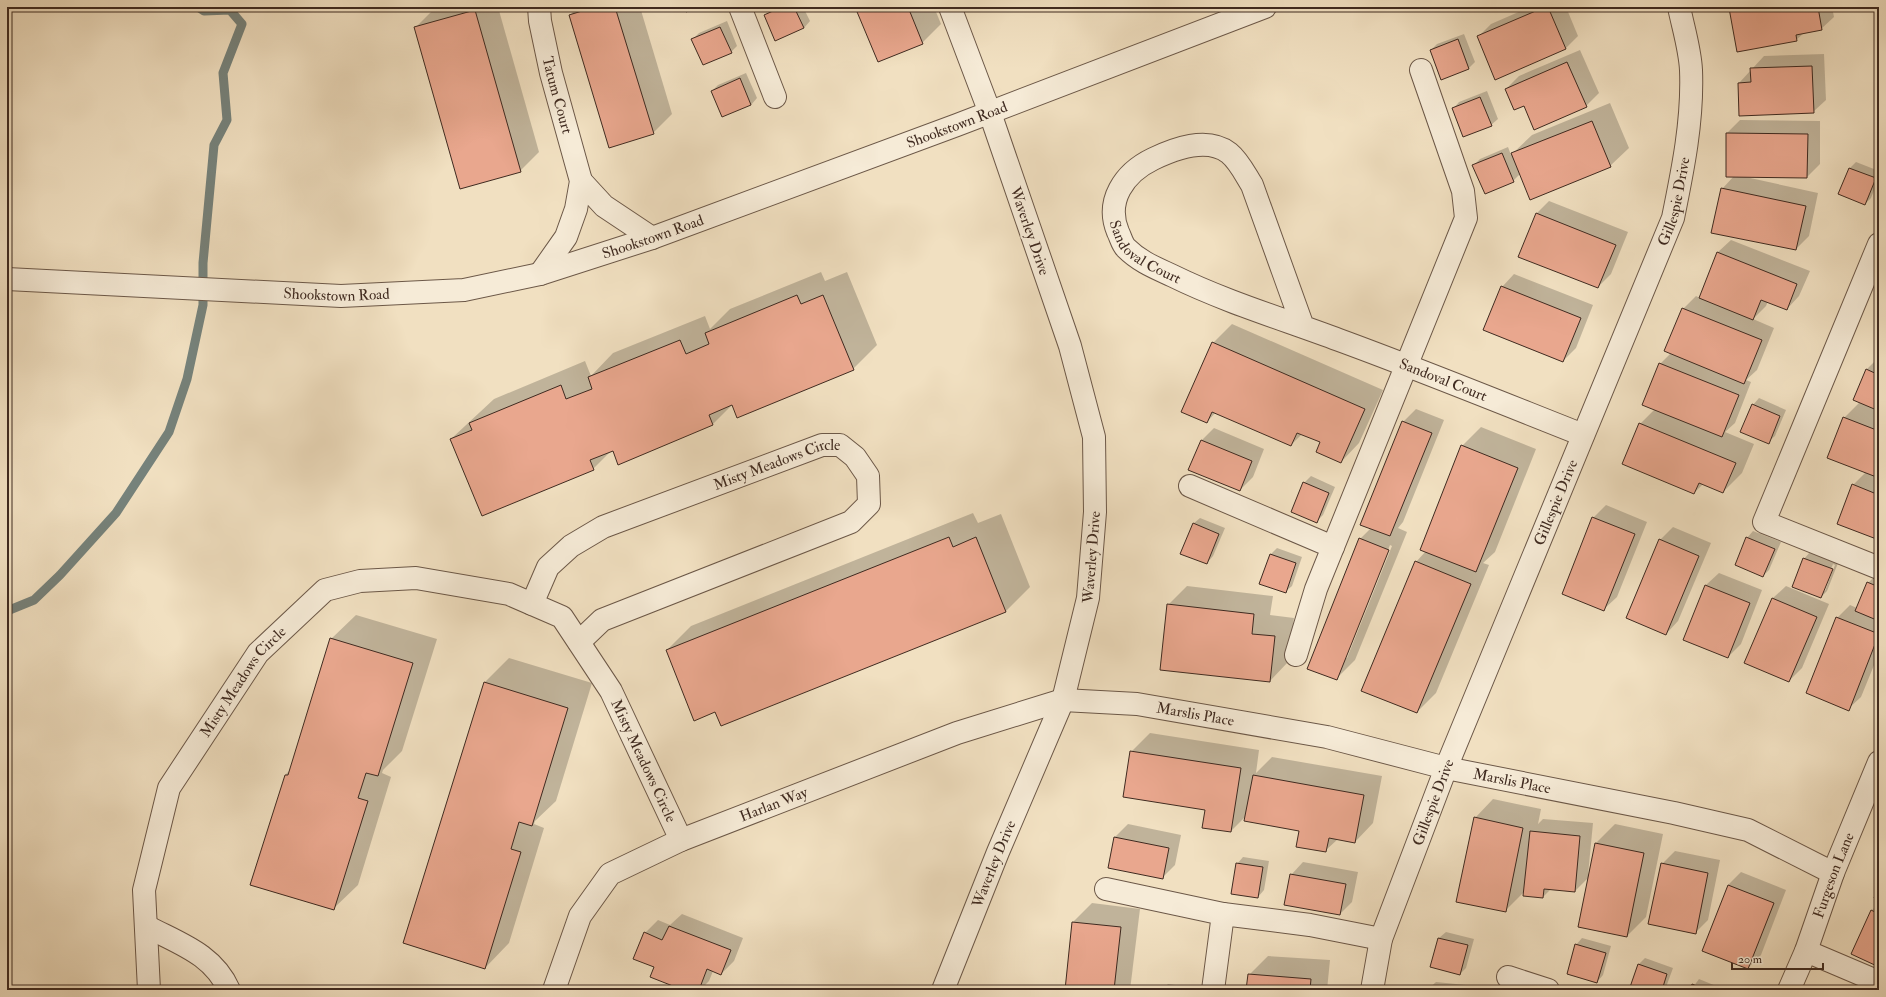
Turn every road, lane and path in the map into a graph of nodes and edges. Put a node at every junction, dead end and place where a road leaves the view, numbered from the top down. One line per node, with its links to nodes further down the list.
1 (539, 7): 9 (street, Tatum Court)
2 (740, 7): 7 (street)
3 (950, 7): 8 (street)
4 (1265, 7): 8 (street, Shookstown Road)
5 (1679, 7): 16 (street, Gillespie Drive)
6 (1421, 70): 15 (street)
7 (775, 97)
8 (990, 113): 10 (street, Shookstown Road); 23 (street, Waverley Drive)
9 (581, 181): 10 (street, Tatum Court); 12 (street, Tatum Court)
10 (652, 238): 12 (street, Shookstown Road)
11 (1879, 244): 19 (street)
12 (540, 274): 13 (street, Shookstown Road)
13 (7, 279)
14 (1303, 327): 14 (street, Sandoval Court); 15 (street, Sandoval Court)
15 (1406, 366): 16 (street, Sandoval Court); 18 (street)
16 (1583, 435): 25 (street, Gillespie Drive)
17 (1190, 486): 18 (street)
18 (1333, 547): 22 (street)
19 (1879, 568)
20 (532, 604): 21 (street, Misty Meadows Circle); 21 (street, Misty Meadows Circle); 30 (street, Misty Meadows Circle)
21 (579, 642): 26 (street, Misty Meadows Circle)
22 (1296, 655)
23 (1063, 700): 25 (street, Marslis Place); 26 (street, Harlan Way); 39 (street, Waverley Drive)
24 (1879, 762): 27 (street, Furgeson Lane)
25 (1446, 768): 27 (street, Marslis Place); 31 (street, Gillespie Drive)
26 (680, 840): 38 (street, Harlan Way)
27 (1833, 873): 32 (street, Furgeson Lane)
28 (1106, 889): 29 (street)
29 (1223, 914): 31 (street); 40 (street)
30 (146, 926): 36 (street, Misty Meadows Circle); 37 (street)
31 (1381, 939): 41 (street, Gillespie Drive)
32 (1806, 951): 34 (street); 42 (street, Furgeson Lane)
33 (1508, 977): 35 (street)
34 (1879, 982)
35 (1535, 988)
36 (149, 990)
37 (229, 990)
38 (554, 990)
39 (943, 990)
40 (1213, 990)
41 (1372, 990)
42 (1790, 990)

